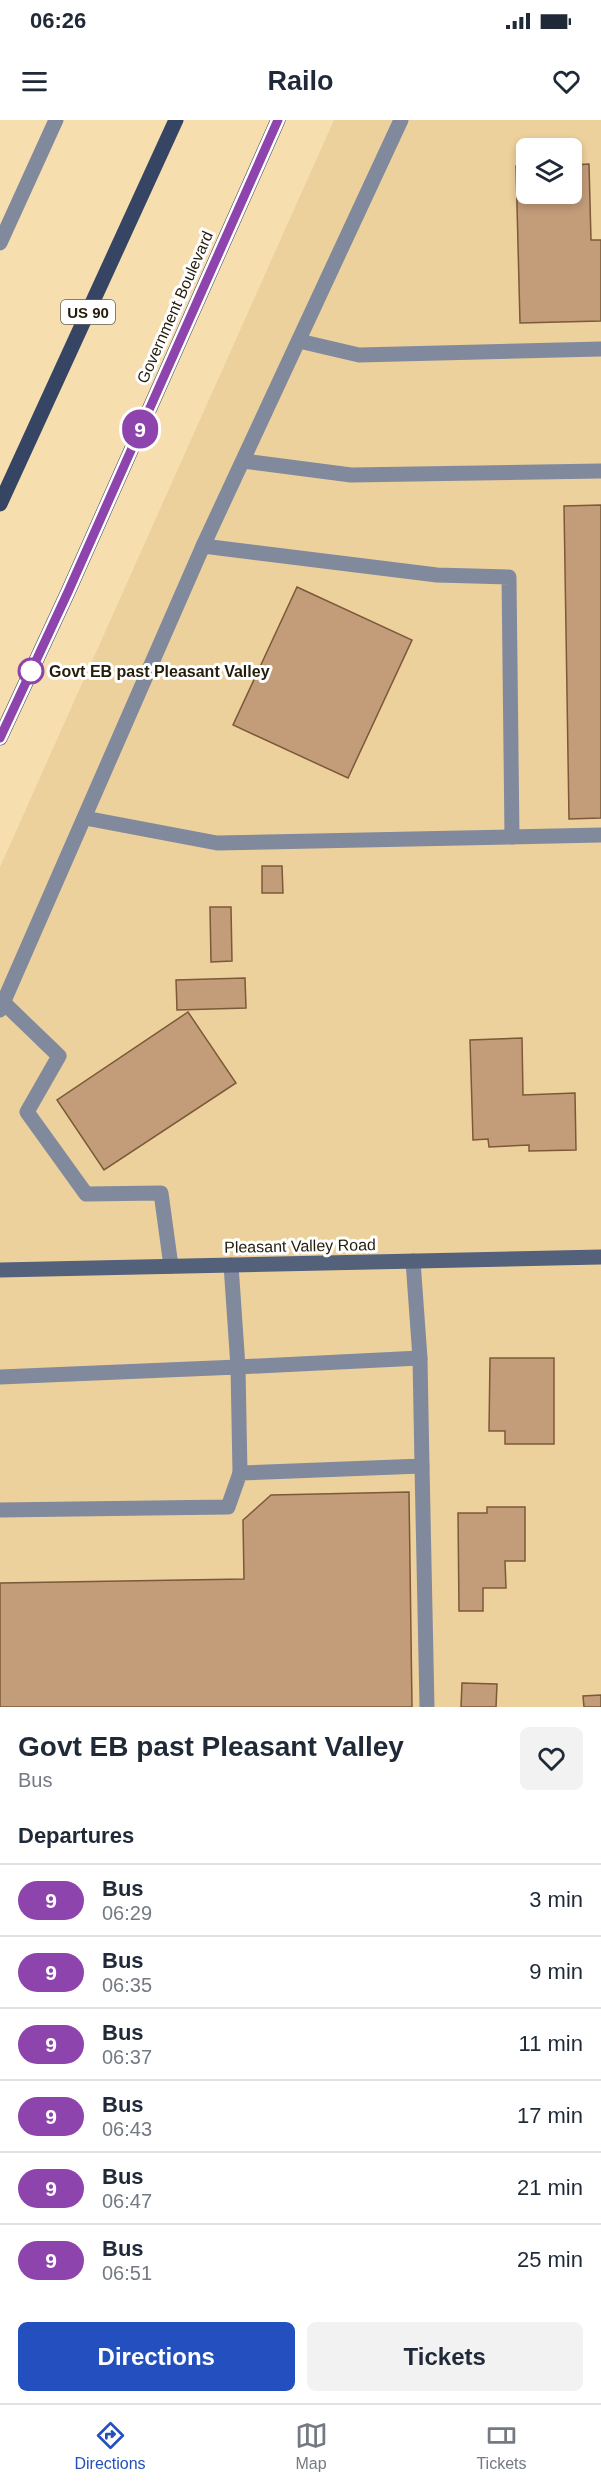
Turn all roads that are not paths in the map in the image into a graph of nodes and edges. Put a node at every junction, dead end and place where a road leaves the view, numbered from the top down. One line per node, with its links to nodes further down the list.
1 (56, 120): 5 (street)
2 (176, 120): 10 (main road, US 90)
3 (278, 120): 12 (main road, Government Boulevard)
4 (401, 120): 6 (street)
5 (0, 243)
6 (299, 341): 7 (street); 8 (street)
7 (601, 349)
8 (243, 461): 9 (street); 11 (street)
9 (601, 471)
10 (0, 504)
11 (203, 546): 13 (street); 15 (street)
12 (0, 738)
13 (85, 818): 15 (street); 16 (street)
14 (601, 835): 15 (street)
15 (512, 837)
16 (2, 1006): 20 (street)
17 (601, 1257): 18 (street, Pleasant Valley Road)
18 (412, 1261): 19 (street, Pleasant Valley Road); 22 (street)
19 (231, 1265): 20 (street, Pleasant Valley Road); 23 (street)
20 (171, 1266): 21 (street, Pleasant Valley Road)
21 (0, 1270)
22 (420, 1358): 23 (street); 25 (street)
23 (238, 1367): 24 (street); 26 (street)
24 (0, 1377)
25 (423, 1466): 26 (street); 28 (street)
26 (240, 1473): 27 (street)
27 (0, 1510)
28 (427, 1707)

